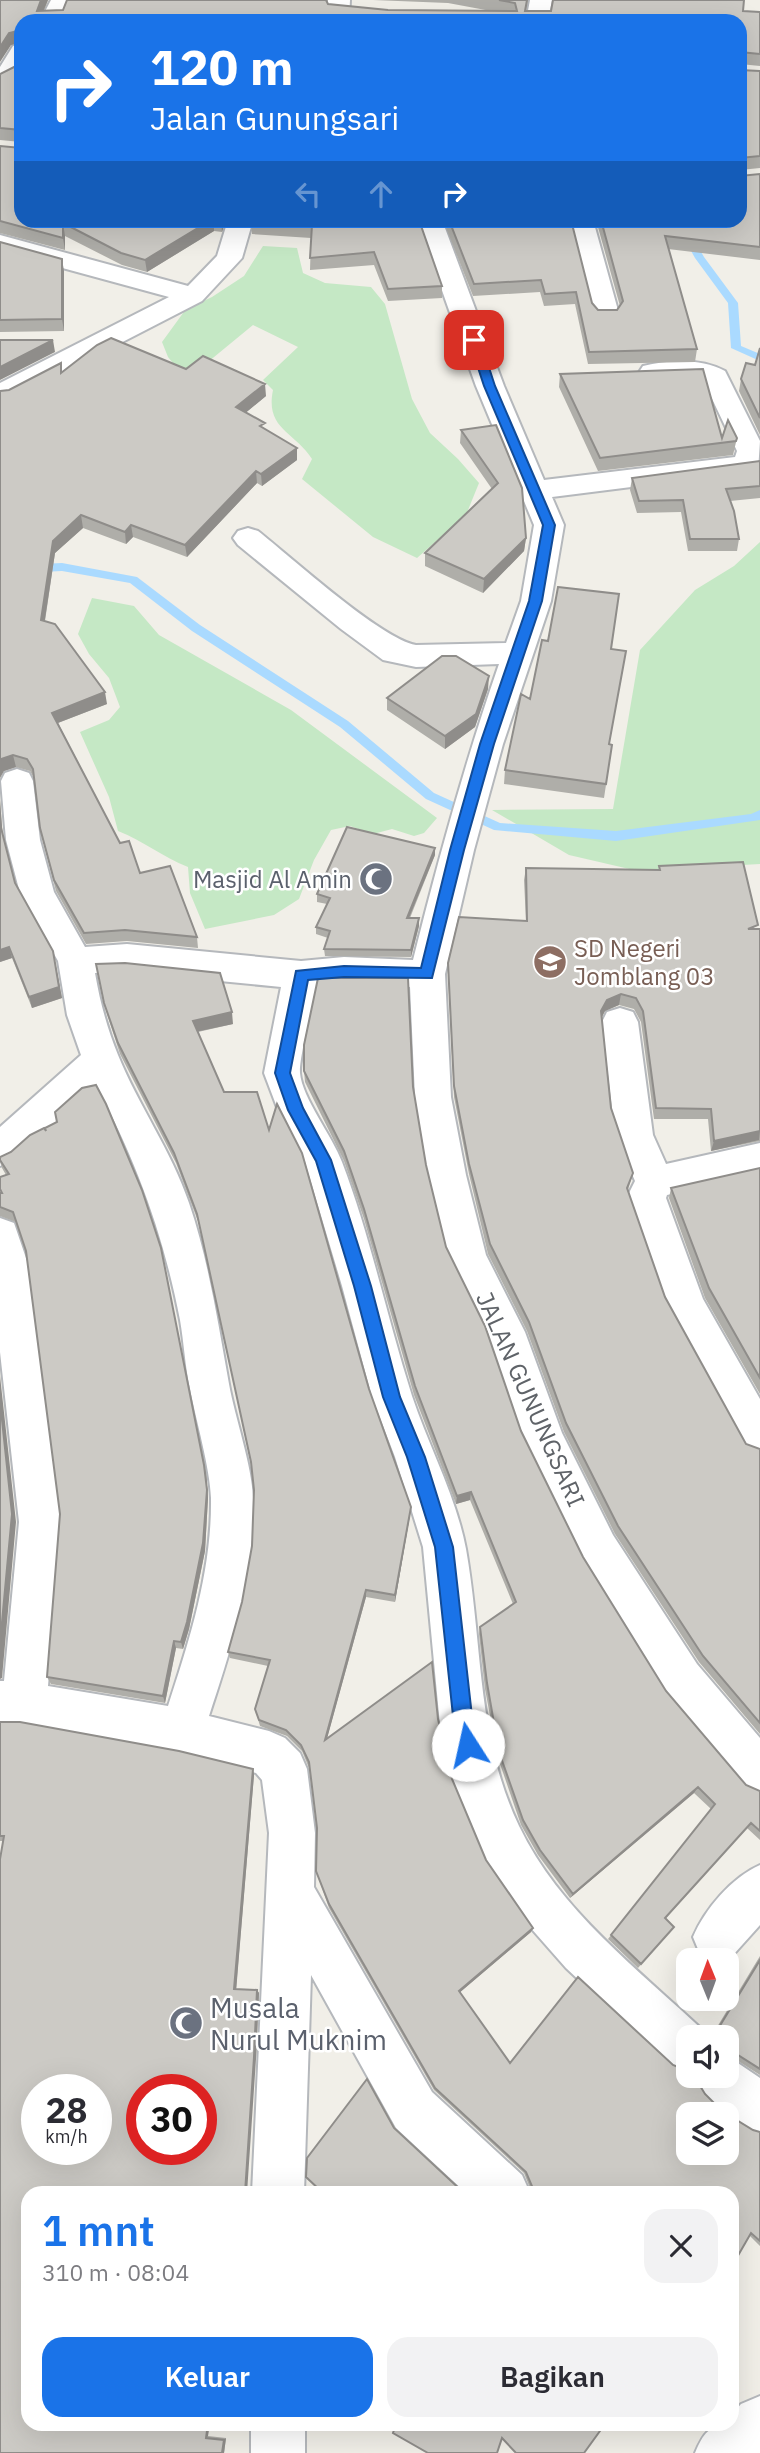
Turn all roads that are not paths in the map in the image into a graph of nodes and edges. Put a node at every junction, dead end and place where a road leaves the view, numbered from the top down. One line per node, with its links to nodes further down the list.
1 (364, 8): 2 (street)
2 (338, 10)
3 (238, 228): 7 (street)
4 (437, 228): 13 (street, JALAN GUNUNGSARI)
5 (582, 228): 8 (street)
6 (0, 243): 7 (street)
7 (194, 295): 9 (street)
8 (606, 314)
9 (101, 341): 10 (street); 12 (street)
10 (44, 343)
11 (627, 373): 13 (street)
12 (0, 394)
13 (536, 490): 15 (street, JALAN GUNUNGSARI)
14 (248, 538): 15 (street)
15 (518, 653): 18 (street, JALAN GUNUNGSARI)
16 (16, 780): 17 (street)
17 (75, 961): 19 (street); 21 (street)
18 (427, 974): 19 (street); 29 (street, JALAN GUNUNGSARI)
19 (301, 975): 33 (street)
20 (620, 1022): 24 (street)
21 (101, 1059): 22 (street); 28 (street)
22 (0, 1150)
23 (760, 1159): 24 (street)
24 (655, 1182): 26 (street)
25 (0, 1236): 27 (street)
26 (760, 1438)
27 (12, 1703): 28 (street)
28 (182, 1731): 31 (street)
29 (760, 1773)
30 (760, 1889): 32 (street)
31 (289, 1890): 36 (street); 37 (street)
32 (717, 1937)
33 (676, 2038)
34 (733, 2088): 35 (street)
35 (760, 2109)
36 (278, 2186)
37 (496, 2186)
38 (278, 2431): 39 (street)
39 (278, 2453)

